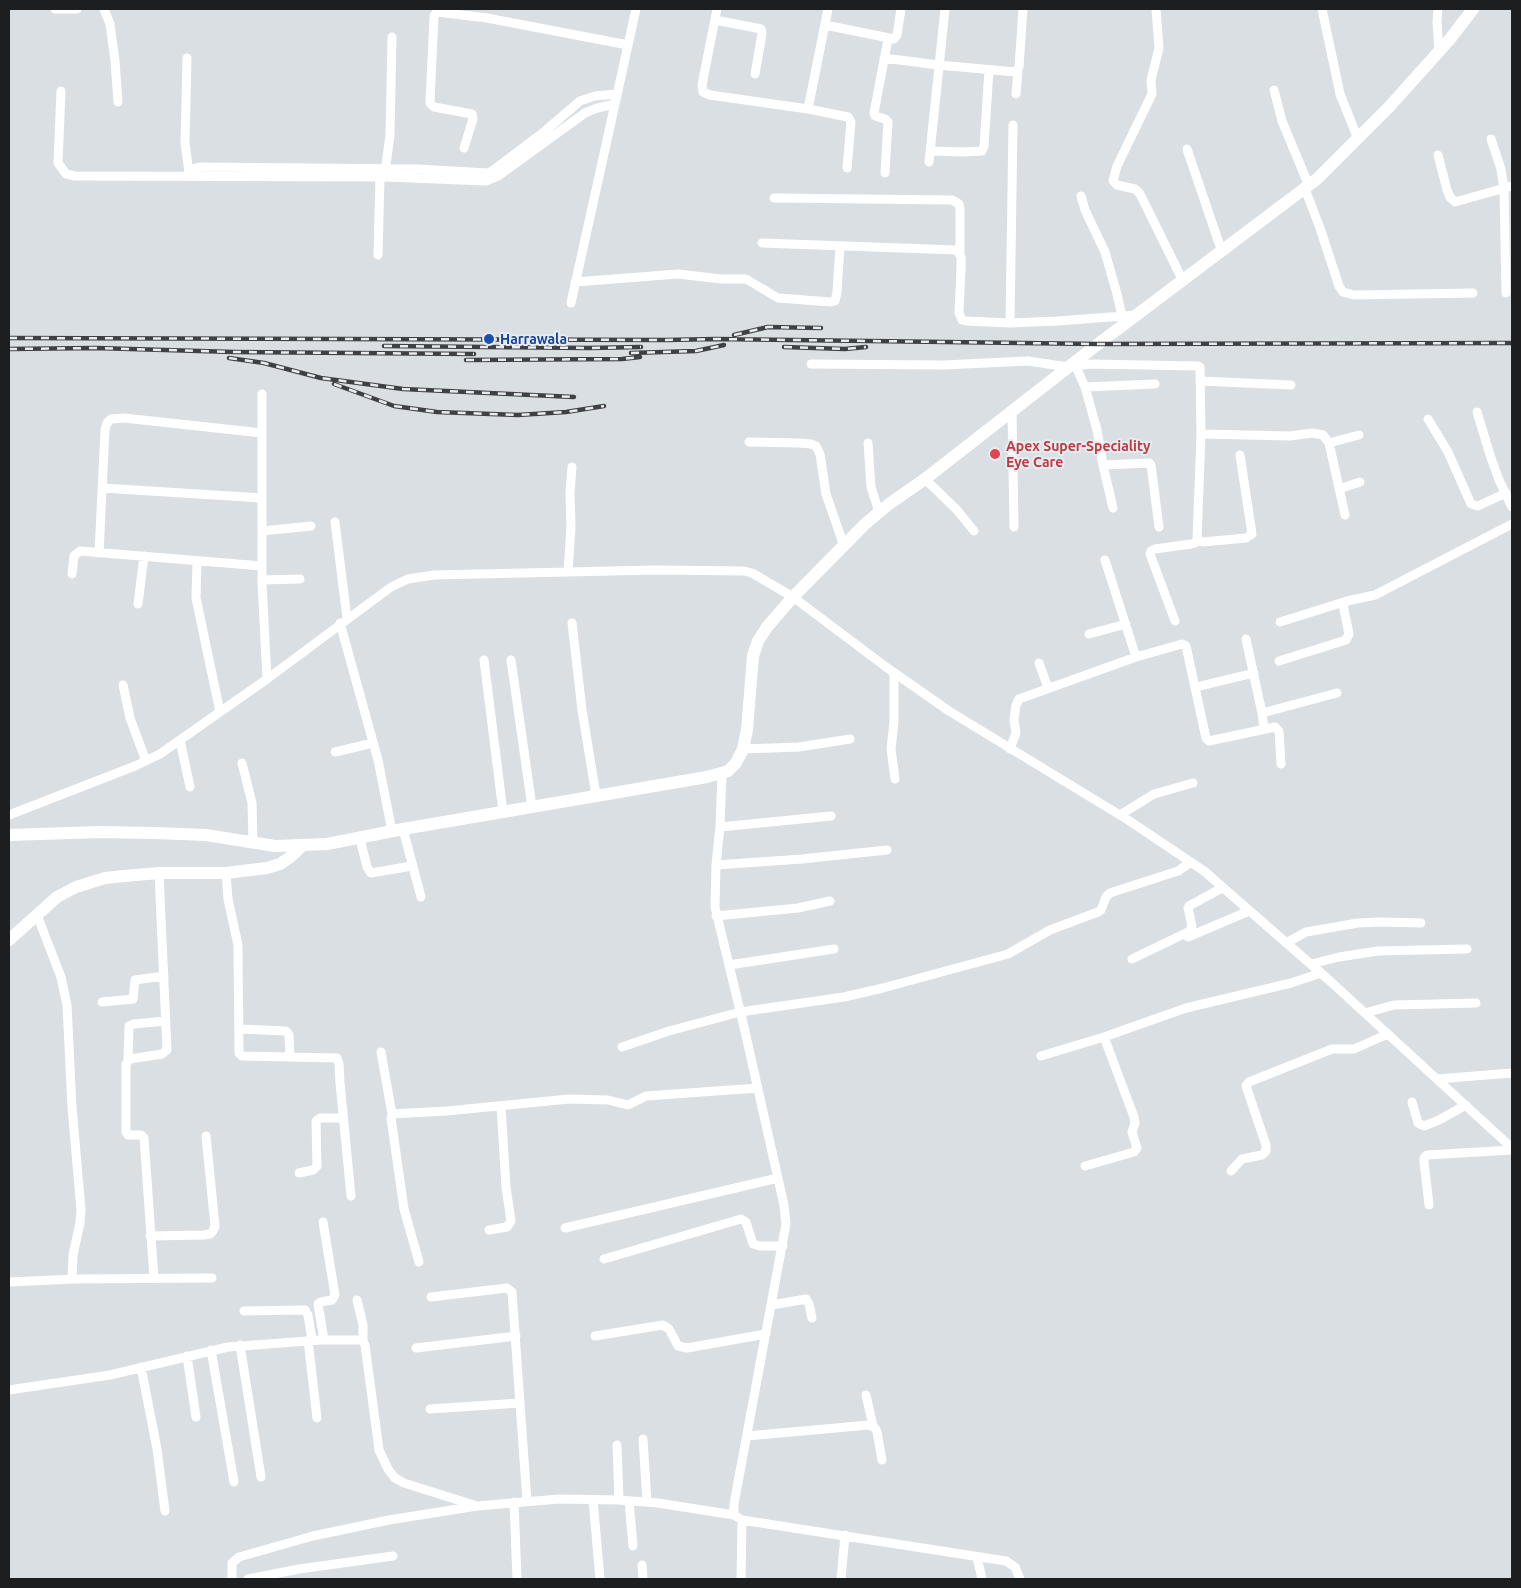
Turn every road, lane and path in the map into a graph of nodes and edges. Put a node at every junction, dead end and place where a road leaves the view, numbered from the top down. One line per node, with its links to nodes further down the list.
1 (55, 9): 2 (street)
2 (77, 9)
3 (104, 9): 30 (street)
4 (636, 9): 18 (street)
5 (717, 9): 14 (street)
6 (828, 9): 15 (street)
7 (901, 9): 17 (street)
8 (945, 9): 22 (street)
9 (1023, 9): 24 (street)
10 (1156, 9): 55 (street)
11 (1322, 9): 34 (street)
12 (1438, 9): 19 (street)
13 (1473, 9): 19 (street)
14 (715, 20): 25 (street); 32 (street)
15 (825, 25): 17 (street); 32 (street)
16 (392, 37): 42 (street)
17 (888, 39): 21 (street)
18 (628, 45): 28 (street); 36 (street)
19 (1439, 51): 34 (street)
20 (186, 58): 44 (street)
21 (884, 58): 22 (street); 43 (street)
22 (938, 65): 23 (street); 38 (street)
23 (989, 70): 24 (street); 38 (street)
24 (1018, 70): 29 (street)
25 (755, 74)
26 (1274, 90): 46 (street)
27 (61, 91): 44 (street)
28 (617, 94): 31 (street); 45 (street)
29 (1016, 94)
30 (118, 102)
31 (614, 104): 45 (street); 56 (street)
32 (808, 109): 41 (street)
33 (1013, 125): 62 (street)
34 (1358, 139): 46 (street)
35 (1491, 139): 47 (street)
36 (464, 148)
37 (1187, 149): 52 (street)
38 (930, 151): 40 (street)
39 (1438, 155): 47 (street)
40 (929, 162)
41 (847, 168)
42 (382, 173): 44 (street); 45 (street); 54 (street)
43 (885, 173)
44 (187, 175)
45 (490, 176)
46 (1307, 188): 52 (street); 57 (street)
47 (1508, 188): 58 (street)
48 (1081, 196): 61 (street)
49 (774, 198): 53 (street)
50 (762, 243): 51 (street)
51 (840, 246): 53 (street); 56 (street)
52 (1222, 252): 55 (street)
53 (960, 253): 62 (street)
54 (378, 255)
55 (1183, 281): 60 (street)
56 (575, 282): 59 (street)
57 (1473, 293)
58 (1506, 293)
59 (571, 303)
60 (1137, 314): 61 (street); 64 (street)
61 (1122, 316): 62 (street)
62 (1010, 322)
63 (811, 364): 64 (street)
64 (1072, 367): 65 (street); 68 (street); 70 (street)
65 (1200, 381): 67 (street); 74 (street)
66 (1155, 384): 68 (street)
67 (1291, 385)
68 (1085, 387): 80 (street)
69 (262, 394): 73 (street)
70 (1012, 412): 82 (street); 95 (street)
71 (1477, 412): 86 (street)
72 (1428, 419): 86 (street)
73 (262, 433): 84 (street); 87 (street)
74 (1201, 434): 78 (street); 99 (street)
75 (1359, 434): 78 (street)
76 (749, 442): 100 (street)
77 (868, 443): 90 (street)
78 (1329, 443): 85 (street)
79 (1240, 455): 99 (street)
80 (1103, 465): 89 (street); 96 (street)
81 (572, 467): 106 (street)
82 (924, 479): 90 (street); 98 (street)
83 (1360, 482): 85 (street)
84 (102, 488): 87 (street); 101 (street)
85 (1339, 489): 91 (street)
86 (1506, 493): 88 (street)
87 (262, 498): 97 (street)
88 (1512, 506)
89 (1113, 508)
90 (879, 512): 100 (street)
91 (1345, 515)
92 (335, 522): 114 (street)
93 (1512, 524): 111 (street)
94 (311, 526): 97 (street)
95 (1014, 527)
96 (1159, 527)
97 (262, 531): 105 (street)
98 (974, 531)
99 (1197, 540): 113 (street)
100 (844, 546): 110 (street)
101 (99, 552): 102 (street); 107 (street)
102 (144, 556): 104 (street); 112 (street)
103 (1105, 560): 117 (street)
104 (197, 561): 105 (street); 132 (street)
105 (262, 566): 109 (street)
106 (568, 572): 110 (street); 114 (street)
107 (72, 574)
108 (300, 579): 109 (street)
109 (262, 580): 127 (street)
110 (793, 597): 125 (street); 138 (street)
111 (1344, 602): 115 (street); 123 (street)
112 (138, 604)
113 (1176, 620)
114 (344, 621): 127 (street); 137 (street)
115 (1280, 622)
116 (572, 623): 148 (street)
117 (1126, 624): 118 (street); 120 (street)
118 (1089, 634)
119 (1246, 639): 126 (street)
120 (1136, 657): 129 (street); 130 (street)
121 (484, 660): 150 (street)
122 (512, 660): 149 (street)
123 (1279, 661)
124 (1039, 663): 130 (street)
125 (894, 673): 139 (street); 145 (street)
126 (1254, 673): 129 (street); 133 (street)
127 (267, 679): 132 (street)
128 (123, 685): 141 (street)
129 (1196, 687): 134 (street)
130 (1048, 688): 139 (street)
131 (1337, 693): 133 (street)
132 (220, 712): 136 (street)
133 (1262, 713): 134 (street)
134 (1264, 729): 143 (street)
135 (850, 739): 138 (street)
136 (180, 740): 141 (street); 147 (street)
137 (373, 743): 140 (street); 155 (street)
138 (743, 749): 144 (street)
139 (1010, 750): 152 (street)
140 (335, 752)
141 (146, 761): 151 (street)
142 (242, 763): 158 (street)
143 (1281, 764)
144 (722, 774): 148 (street); 154 (street)
145 (895, 779)
146 (1193, 783): 152 (street)
147 (190, 787)
148 (596, 795): 149 (street)
149 (532, 807): 150 (street)
150 (503, 812): 155 (street)
151 (9, 815)
152 (1120, 815): 161 (street)
153 (831, 816): 154 (street)
154 (720, 827): 162 (street)
155 (398, 830): 157 (street); 163 (street)
156 (9, 835): 158 (street)
157 (360, 839): 159 (street); 163 (street)
158 (253, 843): 159 (street)
159 (302, 846): 165 (street)
160 (887, 850): 162 (street)
161 (1191, 862): 166 (street); 185 (street)
162 (716, 865): 171 (street)
163 (412, 866): 167 (street)
164 (159, 873): 165 (street); 170 (street); 182 (street)
165 (226, 874): 188 (street)
166 (1222, 888): 169 (street); 178 (street)
167 (421, 897)
168 (830, 902): 171 (street)
169 (1249, 911): 173 (street); 175 (street)
170 (37, 916): 174 (street); 221 (street)
171 (716, 916): 180 (street)
172 (1421, 923): 175 (street)
173 (1188, 937)
174 (9, 940)
175 (1286, 943): 179 (street)
176 (834, 949): 180 (street)
177 (1467, 949): 179 (street)
178 (1132, 959)
179 (1311, 964): 181 (street)
180 (729, 965): 185 (street)
181 (1321, 973): 186 (street); 190 (street)
182 (164, 976): 183 (street); 187 (street)
183 (102, 1002)
184 (1476, 1003): 186 (street)
185 (740, 1012): 191 (street); 198 (street)
186 (1365, 1012): 189 (street)
187 (166, 1021): 195 (street); 195 (street)
188 (238, 1029): 194 (street); 194 (street)
189 (1388, 1034): 197 (street); 207 (street)
190 (1104, 1037): 193 (street); 206 (street)
191 (622, 1047)
192 (381, 1052): 202 (street)
193 (1041, 1056)
194 (290, 1057): 203 (street)
195 (128, 1060): 215 (street)
196 (1512, 1073): 197 (street)
197 (1437, 1079): 200 (street)
198 (758, 1088): 201 (street); 209 (street)
199 (1412, 1102): 200 (street)
200 (1466, 1105): 205 (street)
201 (501, 1106): 202 (street); 214 (street)
202 (392, 1114): 218 (street)
203 (343, 1118): 208 (street); 210 (street)
204 (206, 1136): 215 (street)
205 (1512, 1149): 211 (street)
206 (1085, 1166)
207 (1231, 1171)
208 (299, 1173)
209 (778, 1178): 213 (street); 216 (street)
210 (351, 1196)
211 (1429, 1205)
212 (324, 1222): 232 (street)
213 (565, 1228)
214 (489, 1230)
215 (150, 1236): 219 (street)
216 (783, 1246): 217 (street); 225 (street)
217 (604, 1259)
218 (419, 1262)
219 (154, 1278): 220 (street); 221 (street)
220 (212, 1278)
221 (72, 1279): 222 (street)
222 (9, 1282)
223 (431, 1298): 229 (street)
224 (357, 1300): 233 (street)
225 (772, 1305): 227 (street); 228 (street)
226 (244, 1311): 231 (street)
227 (812, 1318)
228 (766, 1334): 230 (street); 246 (street)
229 (516, 1336): 235 (street); 241 (street)
230 (595, 1336)
231 (310, 1340): 232 (street); 234 (street); 244 (street)
232 (324, 1340): 233 (street)
233 (363, 1341): 258 (street)
234 (240, 1345): 236 (street); 250 (street)
235 (416, 1348)
236 (211, 1350): 237 (street); 251 (street)
237 (187, 1356): 238 (street); 243 (street)
238 (142, 1367): 239 (street); 259 (street)
239 (9, 1390)
240 (866, 1395): 245 (street)
241 (520, 1403): 242 (street); 254 (street)
242 (430, 1409)
243 (196, 1418)
244 (317, 1418)
245 (873, 1426): 246 (street); 249 (street)
246 (747, 1436): 260 (street)
247 (643, 1438): 257 (street)
248 (617, 1445): 253 (street)
249 (882, 1460)
250 (261, 1477)
251 (234, 1482)
252 (593, 1500): 253 (street); 254 (street); 269 (street)
253 (619, 1500): 255 (street)
254 (527, 1501): 256 (street)
255 (629, 1501): 257 (street); 262 (street)
256 (514, 1502): 258 (street); 268 (street)
257 (647, 1502): 260 (street)
258 (477, 1506): 266 (street)
259 (165, 1512)
260 (738, 1518): 261 (street); 271 (street)
261 (845, 1535): 264 (street); 272 (street)
262 (633, 1546)
263 (393, 1556): 267 (street)
264 (977, 1557): 273 (street); 274 (street)
265 (642, 1565): 270 (street)
266 (232, 1579)
267 (248, 1579)
268 (518, 1579)
269 (600, 1579)
270 (643, 1579)
271 (741, 1579)
272 (841, 1579)
273 (982, 1579)
274 (1020, 1579)

